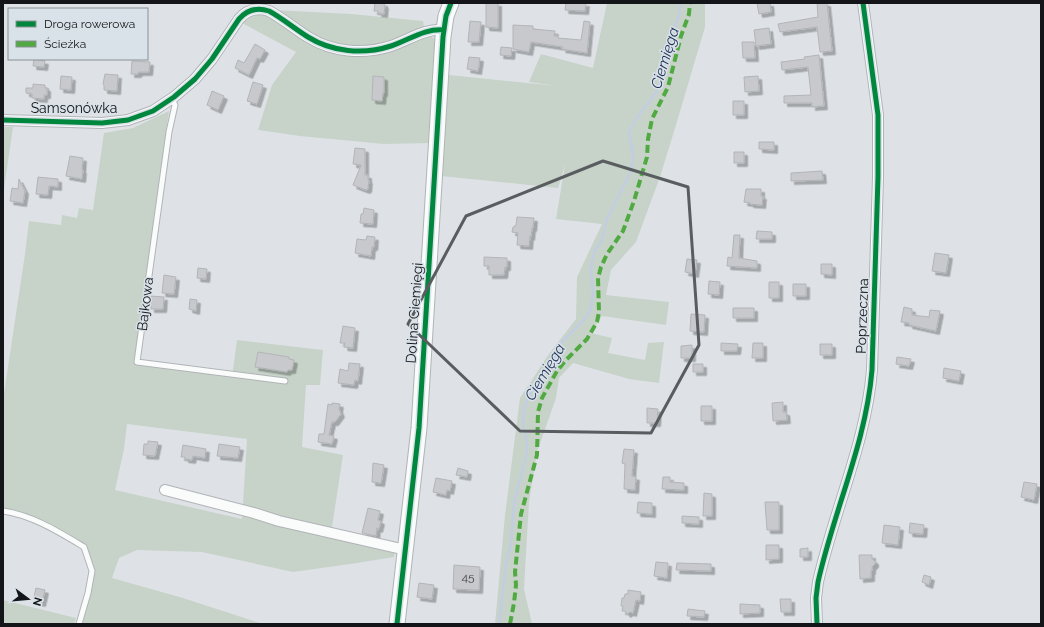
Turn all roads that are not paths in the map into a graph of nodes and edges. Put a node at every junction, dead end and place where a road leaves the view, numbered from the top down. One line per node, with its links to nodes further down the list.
1 (451, 3): 4 (street, Dolina Ciemięgi)
2 (863, 3): 13 (street, Poprzeczna)
3 (259, 6): 4 (street, Samsonówka); 5 (street, Samsonówka)
4 (444, 30): 10 (street, Dolina Ciemięgi)
5 (172, 99): 6 (street, Samsonówka); 7 (lane, Bajkowa)
6 (3, 120)
7 (285, 381)
8 (165, 490): 10 (street)
9 (3, 511): 11 (lane)
10 (406, 550): 12 (street, Dolina Ciemięgi)
11 (79, 624)
12 (398, 624)
13 (817, 624)

